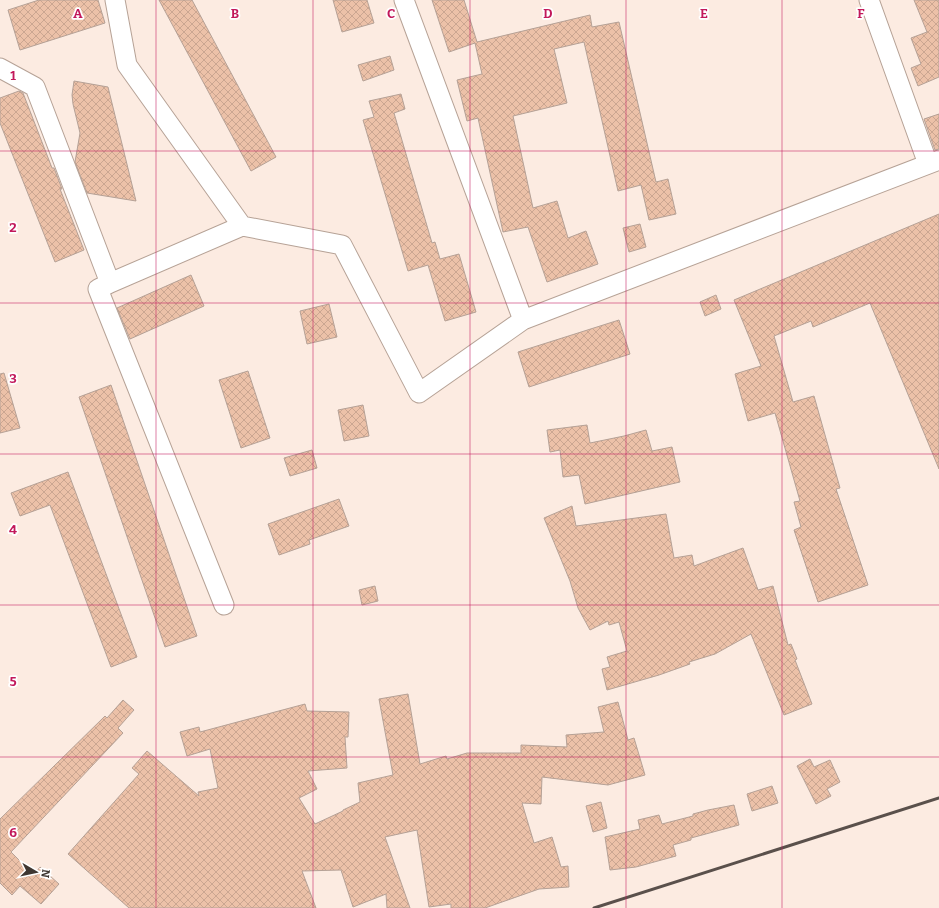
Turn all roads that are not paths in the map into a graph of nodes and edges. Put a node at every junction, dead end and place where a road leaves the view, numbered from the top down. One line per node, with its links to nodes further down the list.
1 (115, 0): 6 (street)
2 (404, 0): 8 (street)
3 (869, 0): 5 (street)
4 (0, 68): 7 (street)
5 (934, 162): 8 (street)
6 (242, 226): 7 (street); 8 (street)
7 (110, 283): 9 (street)
8 (523, 320)
9 (224, 605)

